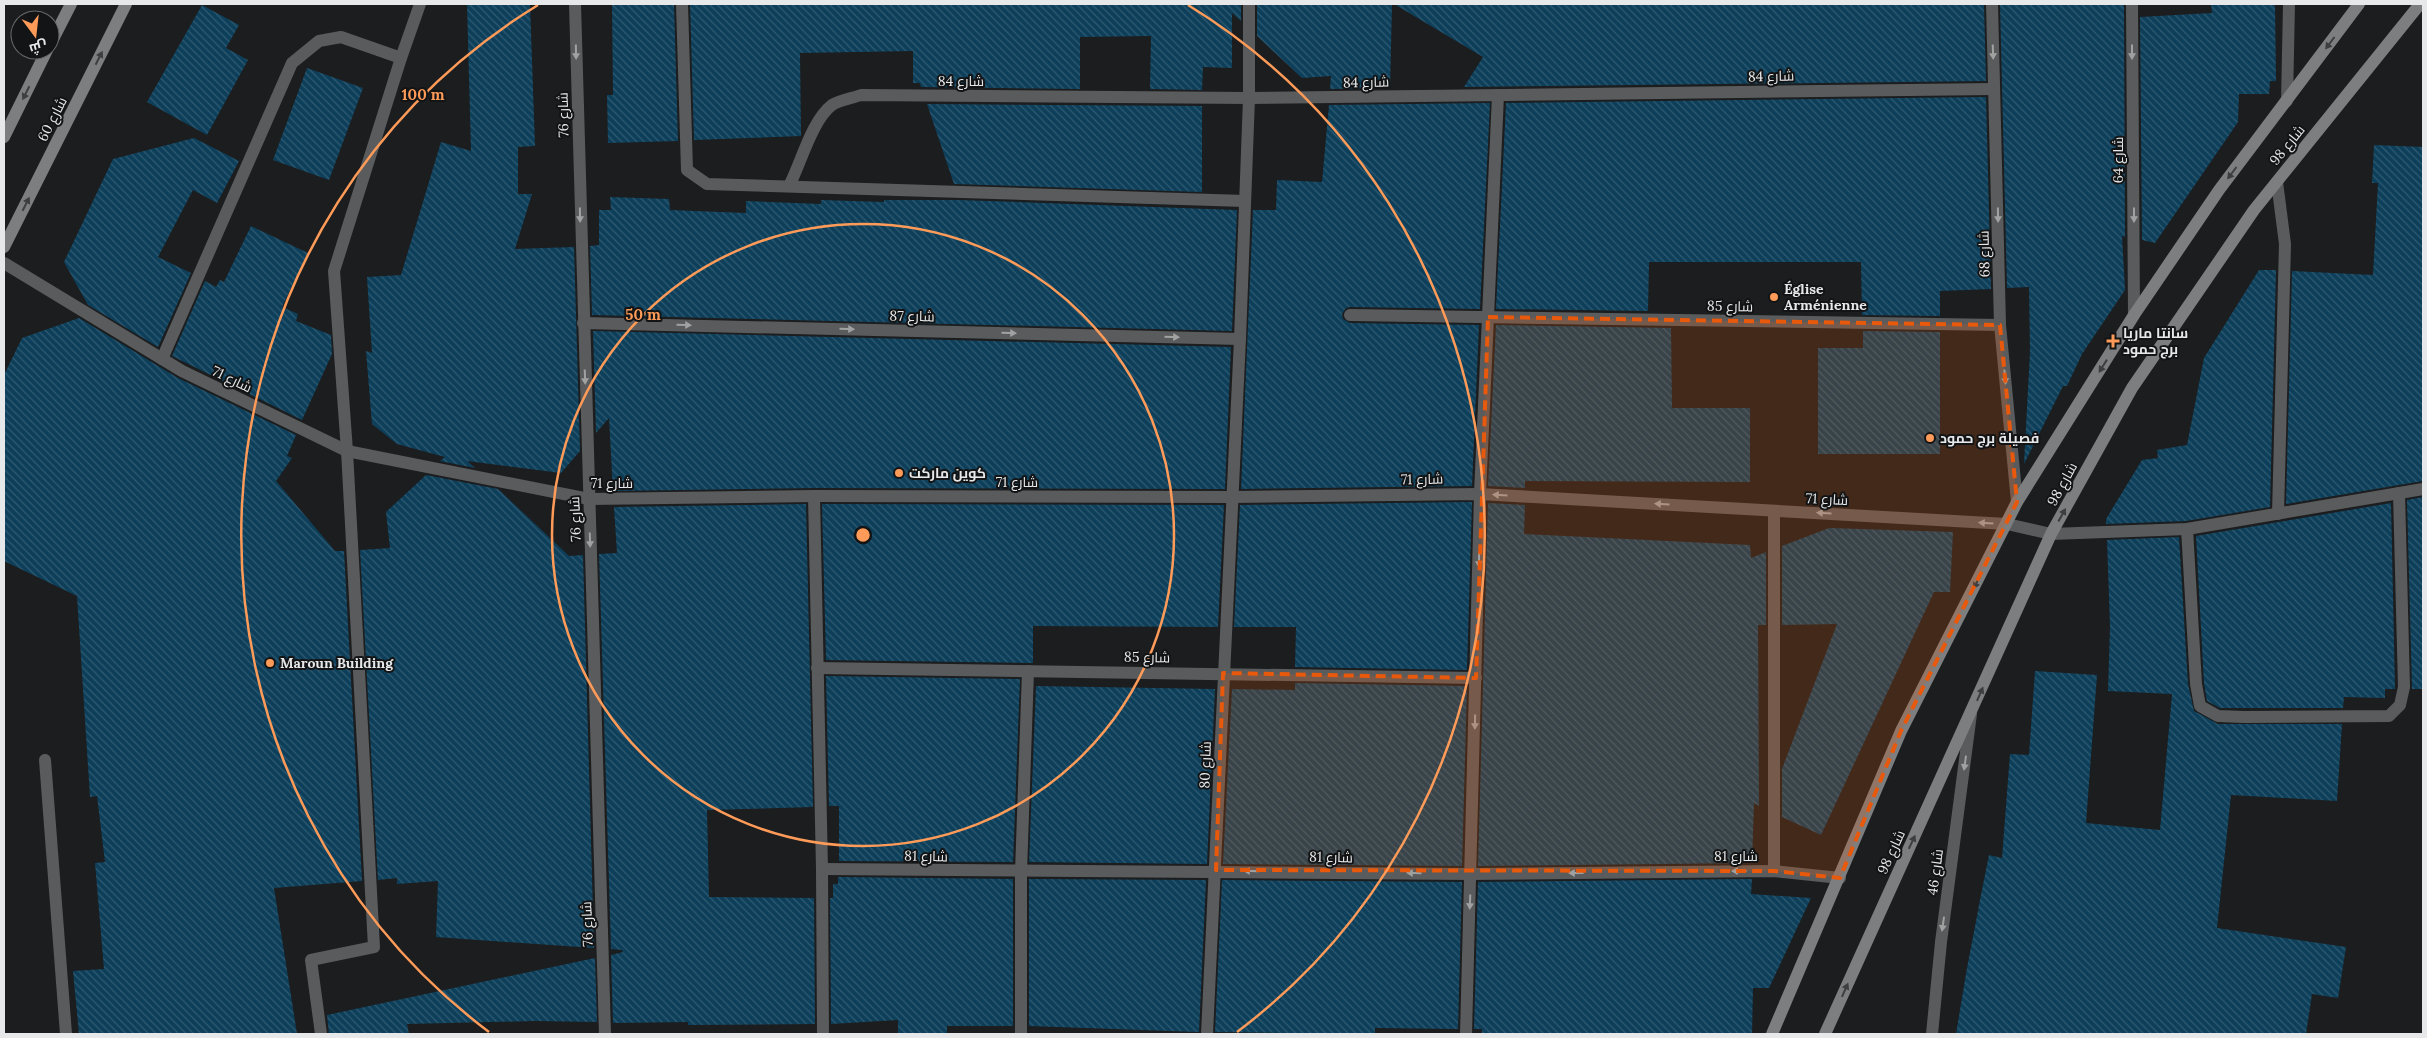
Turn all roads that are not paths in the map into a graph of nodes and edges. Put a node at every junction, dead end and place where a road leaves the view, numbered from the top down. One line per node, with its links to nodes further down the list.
1 (71, 4): 12 (street)
2 (126, 4): 23 (street, شارع 60, one-way to 2)
3 (420, 4): 13 (street)
4 (575, 4): 28 (street, شارع 76, one-way to 28)
5 (682, 4): 21 (street)
6 (1249, 4): 17 (street, شارع 80)
7 (1992, 4): 15 (street, شارع 68, one-way to 15)
8 (2132, 4): 26 (street, شارع 64, one-way to 26)
9 (2289, 4): 18 (street)
10 (2359, 4): 18 (street, شارع 98, one-way to 18)
11 (2420, 4): 20 (street, شارع 98)
12 (60, 25)
13 (401, 58): 31 (street); 32 (street)
14 (42, 60): 19 (street, one-way to 19)
15 (1994, 88): 16 (street, شارع 84); 29 (street, شارع 68, one-way to 29)
16 (1498, 95): 17 (street, شارع 84); 27 (street)
17 (1249, 98): 21 (street, شارع 84); 22 (street, شارع 80)
18 (2287, 101): 26 (street, شارع 98, one-way to 26)
19 (4, 137)
20 (2277, 182): 41 (street); 44 (street, شارع 98, one-way to 20)
21 (789, 186): 22 (street)
22 (1245, 201): 30 (street, شارع 80)
23 (4, 247)
24 (4, 264): 31 (street, شارع 71)
25 (1350, 316): 27 (street, شارع 85)
26 (2134, 316): 39 (street, شارع 98, one-way to 39)
27 (1488, 317): 29 (street, شارع 85); 35 (street)
28 (583, 323): 30 (street, شارع 87, one-way to 30); 38 (street, شارع 76, one-way to 38)
29 (2000, 325): 39 (street, شارع 68, one-way to 39)
30 (1240, 338): 37 (street, شارع 80)
31 (162, 359): 32 (street, شارع 71)
32 (347, 450): 38 (street, شارع 71); 58 (street)
33 (2423, 489): 34 (street, شارع 71)
34 (2398, 493): 41 (street, شارع 71); 43 (street)
35 (1480, 494): 37 (street, شارع 71); 40 (street, شارع 71, one-way to 35); 48 (street, one-way to 48)
36 (814, 496): 37 (street, شارع 71); 38 (street, شارع 71); 45 (street)
37 (1233, 497): 47 (street, شارع 80)
38 (589, 499): 59 (street, شارع 76, one-way to 59)
39 (2018, 502): 42 (street, شارع 98)
40 (1774, 511): 42 (street, شارع 71, one-way to 40); 53 (street)
41 (2278, 514): 43 (street, شارع 71)
42 (2007, 524): 44 (street, شارع 71); 56 (street, شارع 98, one-way to 56)
43 (2187, 529): 44 (street, شارع 71)
44 (2051, 534): 49 (street, شارع 98, one-way to 44)
45 (817, 668): 46 (street, شارع 85); 51 (street)
46 (1028, 671): 47 (street, شارع 85); 54 (street)
47 (1223, 673): 48 (street, شارع 85); 52 (street, شارع 80)
48 (1476, 678): 55 (street, one-way to 55)
49 (1971, 714): 65 (street, شارع 98, one-way to 49); 66 (street, شارع 46, one-way to 66)
50 (45, 760): 57 (street)
51 (822, 869): 54 (street, شارع 81); 60 (street)
52 (1216, 870): 54 (street, شارع 81); 55 (street, شارع 81, one-way to 52); 62 (street, شارع 80)
53 (1774, 871): 55 (street, شارع 81, one-way to 55); 56 (street, شارع 81)
54 (1021, 872): 61 (street)
55 (1471, 874): 63 (street, one-way to 63)
56 (1840, 878): 64 (street, شارع 98)
57 (66, 1034)
58 (321, 1034)
59 (605, 1034)
60 (823, 1034)
61 (1021, 1034)
62 (1207, 1034)
63 (1466, 1034)
64 (1772, 1034)
65 (1825, 1034)
66 (1932, 1034)

